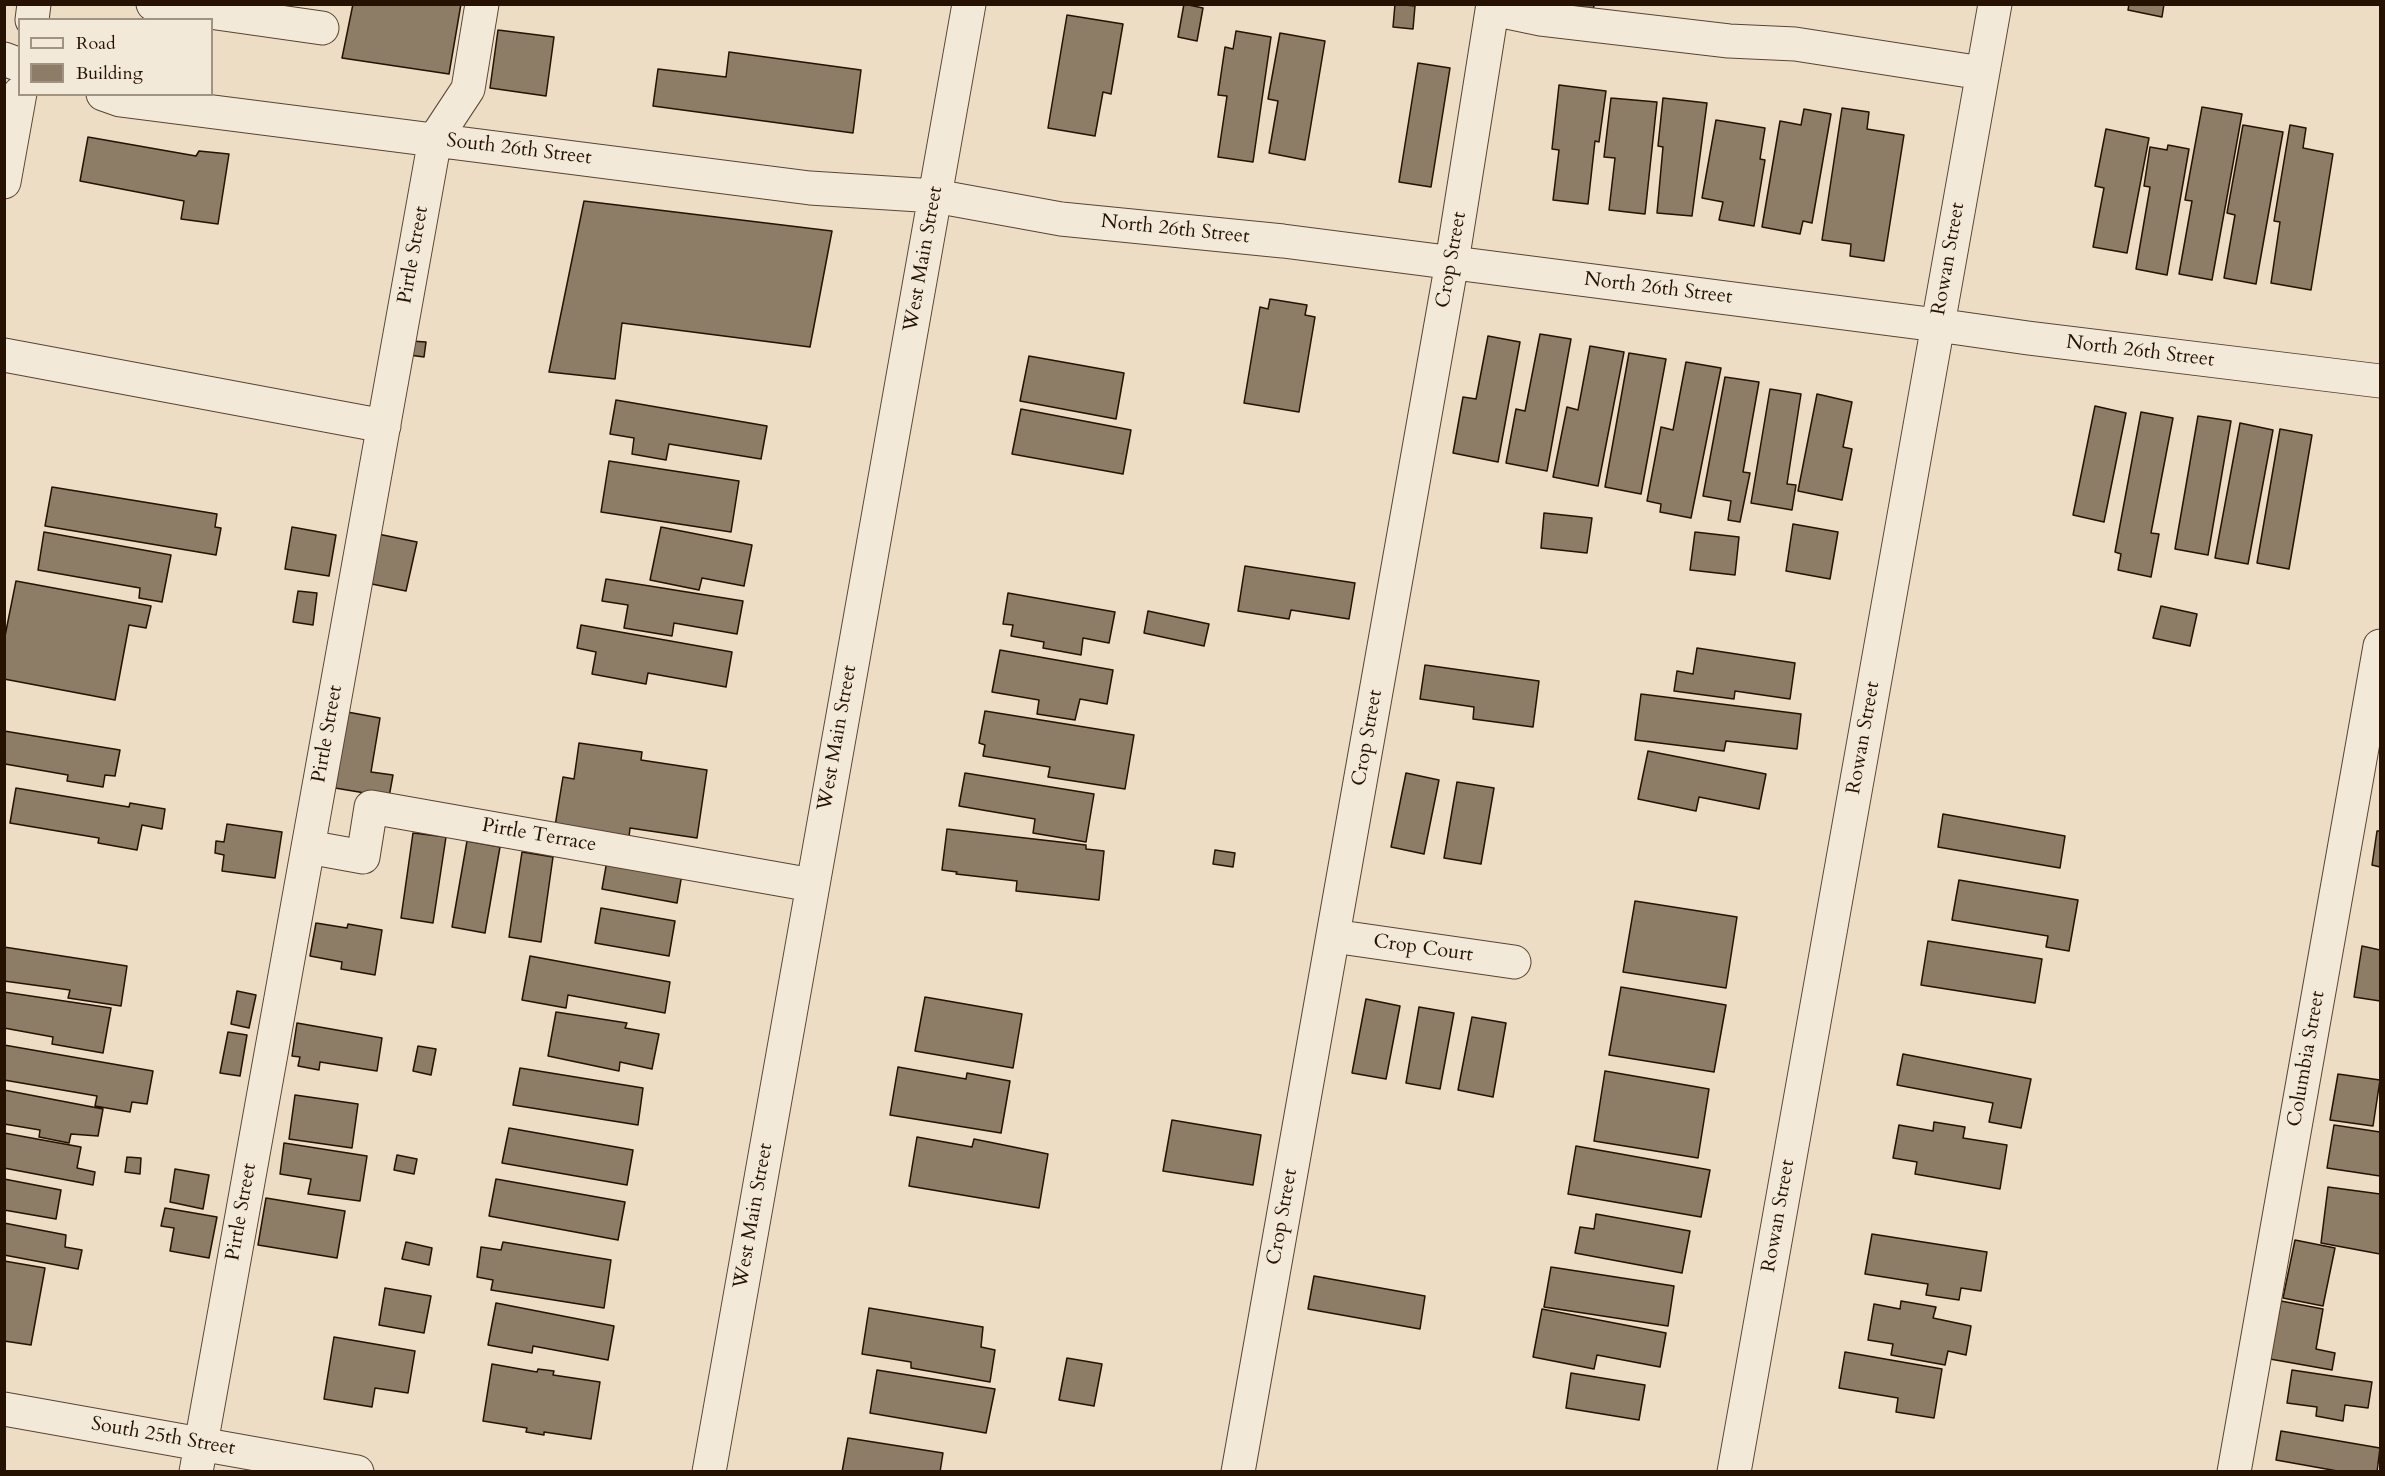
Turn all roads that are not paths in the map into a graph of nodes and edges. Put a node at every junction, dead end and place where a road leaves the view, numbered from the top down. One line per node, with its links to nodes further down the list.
1 (153, 4): 6 (street)
2 (482, 4): 11 (street, Pirtle Street)
3 (969, 4): 13 (street, West Main Street)
4 (1995, 4): 7 (street, Rowan Street)
5 (1493, 7): 7 (street); 14 (street, Crop Street)
6 (322, 28)
7 (1982, 73): 15 (street, Rowan Street)
8 (19, 96): 10 (street)
9 (109, 96): 11 (street, South 26th Street)
10 (9, 135): 12 (street)
11 (435, 139): 13 (street, South 26th Street); 18 (street, Pirtle Street)
12 (4, 182)
13 (935, 196): 14 (street, North 26th Street); 22 (street, West Main Street)
14 (1452, 262): 15 (street, North 26th Street); 23 (street, Crop Street)
15 (1937, 325): 17 (street, North 26th Street); 30 (street, Rowan Street)
16 (4, 355): 18 (street)
17 (2380, 381)
18 (384, 426): 21 (street, Pirtle Street)
19 (2380, 646): 20 (street, Columbia Street)
20 (2376, 697): 31 (street, Columbia Street)
21 (308, 847): 22 (street, Pirtle Terrace); 26 (street, Pirtle Street)
22 (812, 885): 28 (street, West Main Street)
23 (1333, 936): 24 (street, Crop Court); 29 (street, Crop Street)
24 (1514, 962)
25 (4, 1409): 26 (street, South 25th Street)
26 (198, 1458): 27 (street, South 25th Street)
27 (357, 1472)
28 (709, 1472)
29 (1238, 1472)
30 (1734, 1472)
31 (2234, 1472)

